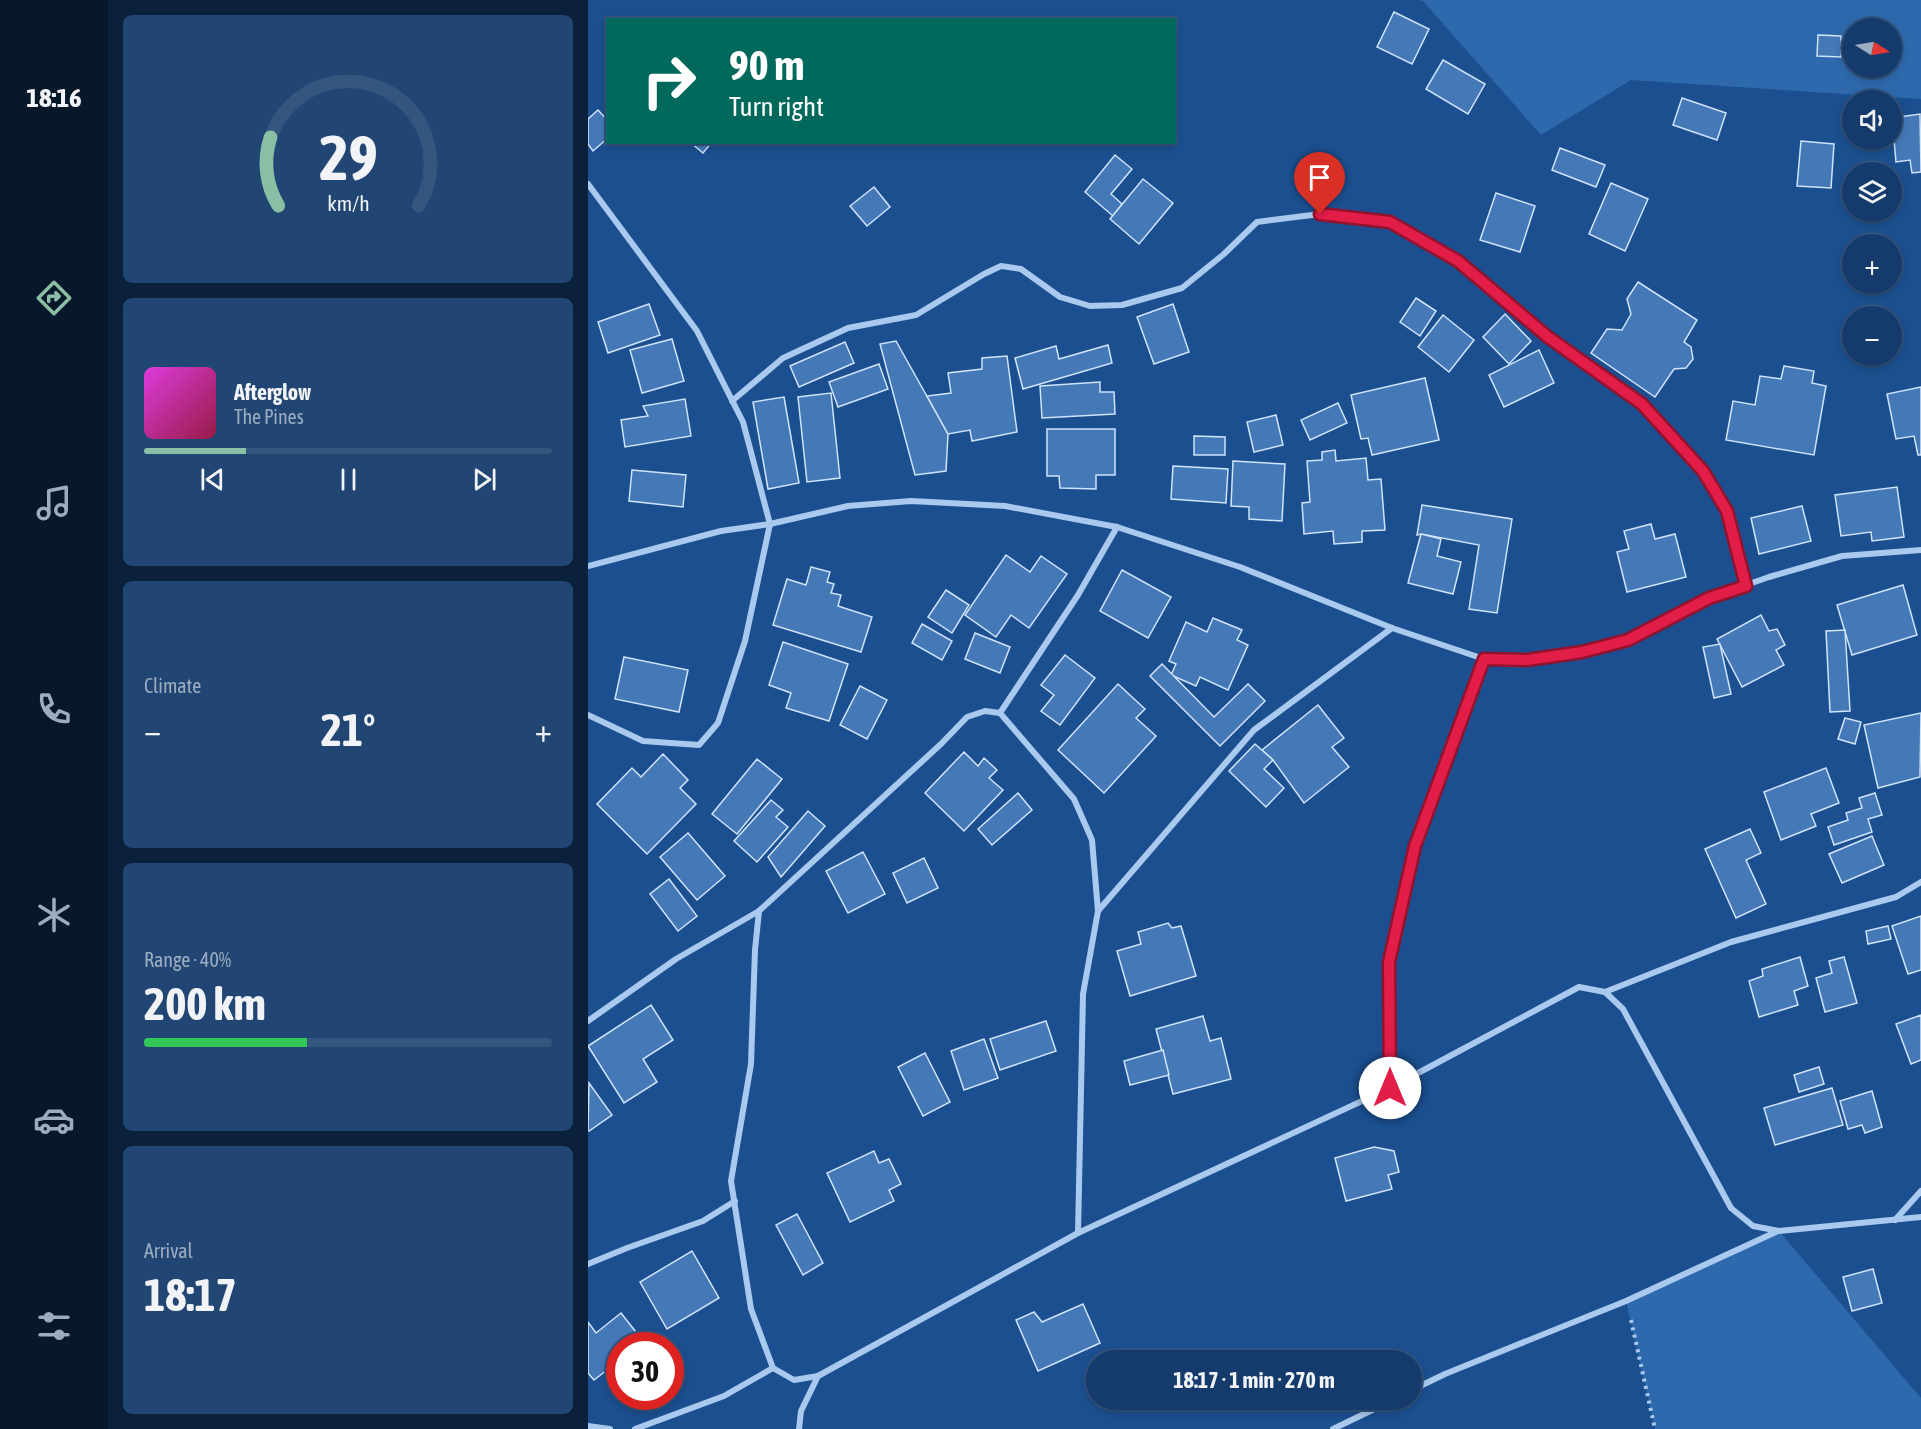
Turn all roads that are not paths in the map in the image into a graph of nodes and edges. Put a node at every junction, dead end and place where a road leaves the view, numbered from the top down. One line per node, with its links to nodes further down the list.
1 (588, 184): 2 (street)
2 (732, 401): 3 (street); 7 (street)
3 (770, 524): 4 (street); 6 (street); 11 (street)
4 (1116, 527): 8 (street); 10 (street)
5 (1921, 550): 7 (street)
6 (588, 566)
7 (1746, 586): 9 (street)
8 (1392, 628): 9 (street); 14 (street)
9 (1484, 659): 17 (street)
10 (1000, 713): 13 (street); 14 (street)
11 (588, 715)
12 (1921, 882): 15 (street)
13 (759, 910): 16 (street); 19 (street)
14 (1098, 910): 23 (street)
15 (1605, 992): 17 (street); 22 (street)
16 (588, 1020)
17 (1390, 1088): 23 (street)
18 (1921, 1191): 21 (street)
19 (735, 1201): 24 (street); 25 (street)
20 (1921, 1217): 21 (street)
21 (1895, 1220): 22 (street)
22 (1779, 1230): 27 (street)
23 (1078, 1233): 26 (street)
24 (588, 1264)
25 (773, 1368): 26 (street); 32 (street)
26 (818, 1376): 33 (street)
27 (1422, 1385)
28 (1372, 1410): 34 (street)
29 (588, 1426): 30 (street)
30 (603, 1429): 31 (street)
31 (610, 1429)
32 (635, 1429)
33 (799, 1429)
34 (1333, 1429)

